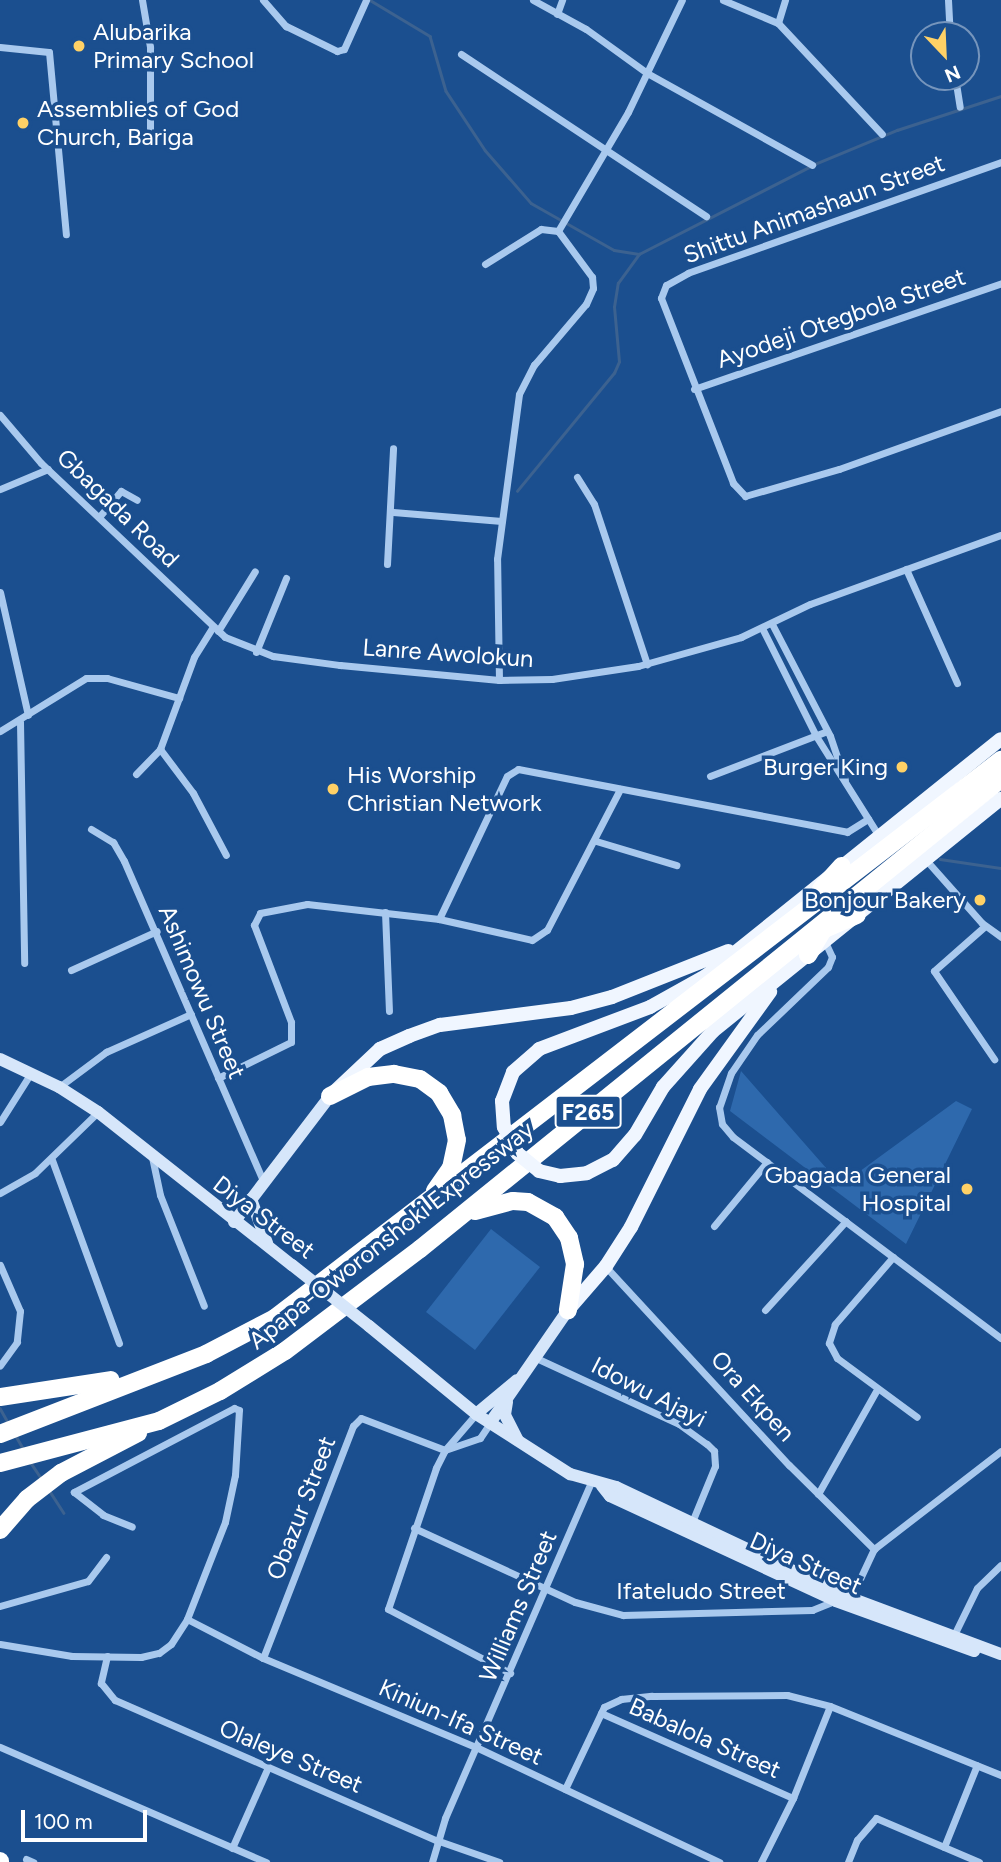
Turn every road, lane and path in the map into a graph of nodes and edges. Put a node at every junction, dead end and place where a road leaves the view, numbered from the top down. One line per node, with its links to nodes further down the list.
1 (142, 0): 18 (street)
2 (263, 0): 9 (street)
3 (533, 0): 10 (street)
4 (562, 0): 10 (street)
5 (682, 0): 15 (street)
6 (723, 0): 12 (street)
7 (785, 0): 12 (street)
8 (948, 0): 11 (street)
9 (365, 3)
10 (557, 14): 15 (street)
11 (949, 21)
12 (778, 23): 19 (street)
13 (0, 47): 25 (street)
14 (461, 54): 20 (street)
15 (647, 73): 20 (street); 22 (street)
16 (957, 91): 17 (street)
17 (960, 107)
18 (150, 128)
19 (882, 134)
20 (607, 151): 23 (street); 24 (street)
21 (1001, 162): 28 (street, Shittu Animashaun Street)
22 (812, 165)
23 (706, 216)
24 (560, 227): 26 (street); 38 (street)
25 (66, 234)
26 (485, 264)
27 (1001, 283): 28 (street, Ayodeji Otegbola Street)
28 (694, 389): 29 (street)
29 (1001, 411)
30 (0, 415): 32 (street, Gbagada Road)
31 (393, 448): 36 (street)
32 (48, 469): 34 (street); 37 (street, Gbagada Road)
33 (577, 477): 49 (street)
34 (0, 489)
35 (137, 500): 37 (street)
36 (393, 512): 38 (street); 40 (street)
37 (99, 517): 46 (street, Gbagada Road)
38 (502, 521): 50 (street)
39 (1001, 535): 41 (street, Lanre Awolokun)
40 (387, 564)
41 (906, 569): 45 (street, Lanre Awolokun); 51 (street)
42 (255, 570): 46 (street)
43 (286, 578): 48 (street)
44 (0, 592): 53 (street)
45 (772, 624): 47 (street, Lanre Awolokun); 56 (street)
46 (215, 628): 48 (street, Lanre Awolokun); 52 (street)
47 (762, 628): 49 (street, Lanre Awolokun); 57 (street)
48 (256, 652): 50 (street, Lanre Awolokun)
49 (647, 664): 50 (street, Lanre Awolokun)
50 (499, 680)
51 (957, 683)
52 (179, 698): 53 (street); 59 (street)
53 (28, 715): 54 (street)
54 (20, 722): 55 (street); 85 (street)
55 (0, 731)
56 (827, 732): 57 (street); 64 (street)
57 (816, 736): 62 (street); 64 (street)
58 (1001, 740): 69 (main road, Apapa-Oworonshoki Expressway)
59 (160, 749): 61 (street); 71 (street)
60 (1001, 760): 74 (highway, Apapa-Oworonshoki Expressway / F265)
61 (136, 774)
62 (710, 776)
63 (1001, 779): 75 (highway, Apapa-Oworonshoki Expressway / F265)
64 (845, 781): 67 (street)
65 (620, 789): 67 (street); 70 (street); 77 (street)
66 (1001, 799): 72 (main road, Apapa-Oworonshoki Expressway)
67 (868, 819): 69 (street)
68 (91, 829): 80 (street, Ashimowu Street)
69 (879, 836): 74 (main road, Apapa-Oworonshoki Expressway)
70 (596, 841): 73 (street); 77 (street)
71 (226, 855)
72 (926, 860): 75 (main road, Apapa-Oworonshoki Expressway); 79 (street)
73 (676, 865)
74 (847, 871): 78 (highway, Apapa-Oworonshoki Expressway / F265); 78 (highway)
75 (850, 909): 81 (highway); 84 (highway, Apapa-Oworonshoki Expressway / F265)
76 (386, 912): 77 (street); 88 (street); 93 (street)
77 (439, 919)
78 (779, 924): 83 (main road, Apapa-Oworonshoki Expressway); 107 (highway, Apapa-Oworonshoki Expressway / F265)
79 (985, 926): 82 (street); 91 (street)
80 (157, 932): 86 (street); 89 (street, Ashimowu Street)
81 (825, 937): 84 (highway); 100 (street)
82 (1001, 937)
83 (746, 943): 87 (main road, bridge); 95 (main road)
84 (801, 949): 87 (main road, Apapa-Oworonshoki Expressway); 109 (highway, Apapa-Oworonshoki Expressway / F265)
85 (24, 963)
86 (71, 970)
87 (784, 974): 112 (main road)
88 (389, 1011)
89 (191, 1014): 93 (street, Ashimowu Street); 94 (street)
90 (0, 1059): 92 (main road, Diya Street)
91 (994, 1059)
92 (32, 1073): 94 (main road, Diya Street); 97 (street)
93 (218, 1078): 101 (street, Ashimowu Street)
94 (59, 1087): 96 (main road, Diya Street)
95 (330, 1096): 101 (main road); 107 (highway)
96 (98, 1112): 98 (main road, Diya Street); 99 (street)
97 (0, 1122)
98 (152, 1156): 104 (main road, Diya Street); 113 (street)
99 (52, 1160): 102 (street); 117 (street)
100 (767, 1162): 105 (street); 106 (street)
101 (261, 1182): 103 (main road); 104 (main road)
102 (0, 1192)
103 (251, 1199): 104 (main road); 108 (main road)
104 (230, 1218): 108 (main road, Diya Street)
105 (846, 1222): 110 (street); 115 (street)
106 (714, 1226)
107 (393, 1230): 120 (highway, Apapa-Oworonshoki Expressway / F265)
108 (269, 1246): 125 (main road, Diya Street, bridge)
109 (420, 1249): 114 (highway); 127 (highway, Apapa-Oworonshoki Expressway / F265)
110 (893, 1257): 116 (street); 122 (street)
111 (0, 1265): 119 (street)
112 (606, 1266): 114 (main road); 135 (street, Ora Ekpen)
113 (204, 1306)
114 (568, 1310): 118 (main road)
115 (765, 1310)
116 (1001, 1338)
117 (119, 1343)
118 (533, 1357): 121 (main road); 136 (street, Idowu Ajayi)
119 (0, 1364)
120 (164, 1368): 123 (highway, F265); 129 (highway)
121 (520, 1378): 124 (main road); 125 (main road)
122 (876, 1391): 126 (street); 135 (street)
123 (0, 1397)
124 (507, 1401): 128 (main road); 130 (main road)
125 (476, 1413): 128 (main road, Diya Street); 131 (street)
126 (917, 1417)
127 (159, 1421): 133 (highway, F265); 139 (highway)
128 (490, 1423): 130 (main road, Diya Street); 131 (street)
129 (0, 1434)
130 (522, 1446): 134 (main road, Diya Street)
131 (444, 1450): 138 (street); 152 (street, Obazur Street)
132 (1001, 1451): 140 (street)
133 (0, 1463)
134 (596, 1484): 136 (main road, Diya Street); 143 (street, Williams Street); 145 (main road, Diya Street)
135 (818, 1494): 140 (street, Ora Ekpen)
136 (692, 1522): 144 (main road, Diya Street)
137 (132, 1527): 147 (street)
138 (414, 1528): 143 (street, Ifateludo Street); 154 (street)
139 (0, 1530)
140 (874, 1549): 144 (street)
141 (106, 1557): 146 (street)
142 (1001, 1565): 148 (street)
143 (549, 1586): 145 (street, Ifateludo Street); 154 (street, Williams Street)
144 (851, 1598): 148 (main road, Diya Street)
145 (836, 1601): 153 (main road, Diya Street)
146 (0, 1606)
147 (187, 1619): 151 (street); 152 (street, Kiniun-Ifa Street)
148 (954, 1635): 150 (main road, Diya Street)
149 (0, 1644): 151 (street)
150 (1001, 1654)
151 (107, 1657): 160 (street, Olaleye Street)
152 (263, 1658): 158 (street, Kiniun-Ifa Street)
153 (1001, 1662)
154 (510, 1674): 158 (street, Williams Street)
155 (830, 1706): 156 (street); 159 (street); 163 (street)
156 (601, 1713): 162 (street); 163 (street, Babalola Street)
157 (0, 1747): 165 (street)
158 (478, 1748): 162 (street, Kiniun-Ifa Street); 164 (street, Williams Street)
159 (977, 1765): 161 (street); 166 (street)
160 (268, 1767): 164 (street, Olaleye Street); 165 (street)
161 (1001, 1775)
162 (565, 1789): 170 (street, Kiniun-Ifa Street)
163 (793, 1798): 171 (street)
164 (436, 1840): 168 (street, Williams Street); 169 (street, Olaleye Street)
165 (232, 1847): 167 (street)
166 (944, 1847): 172 (street); 173 (street)
167 (266, 1862)
168 (432, 1862)
169 (499, 1862)
170 (719, 1862)
171 (761, 1862)
172 (848, 1862)
173 (979, 1862)

